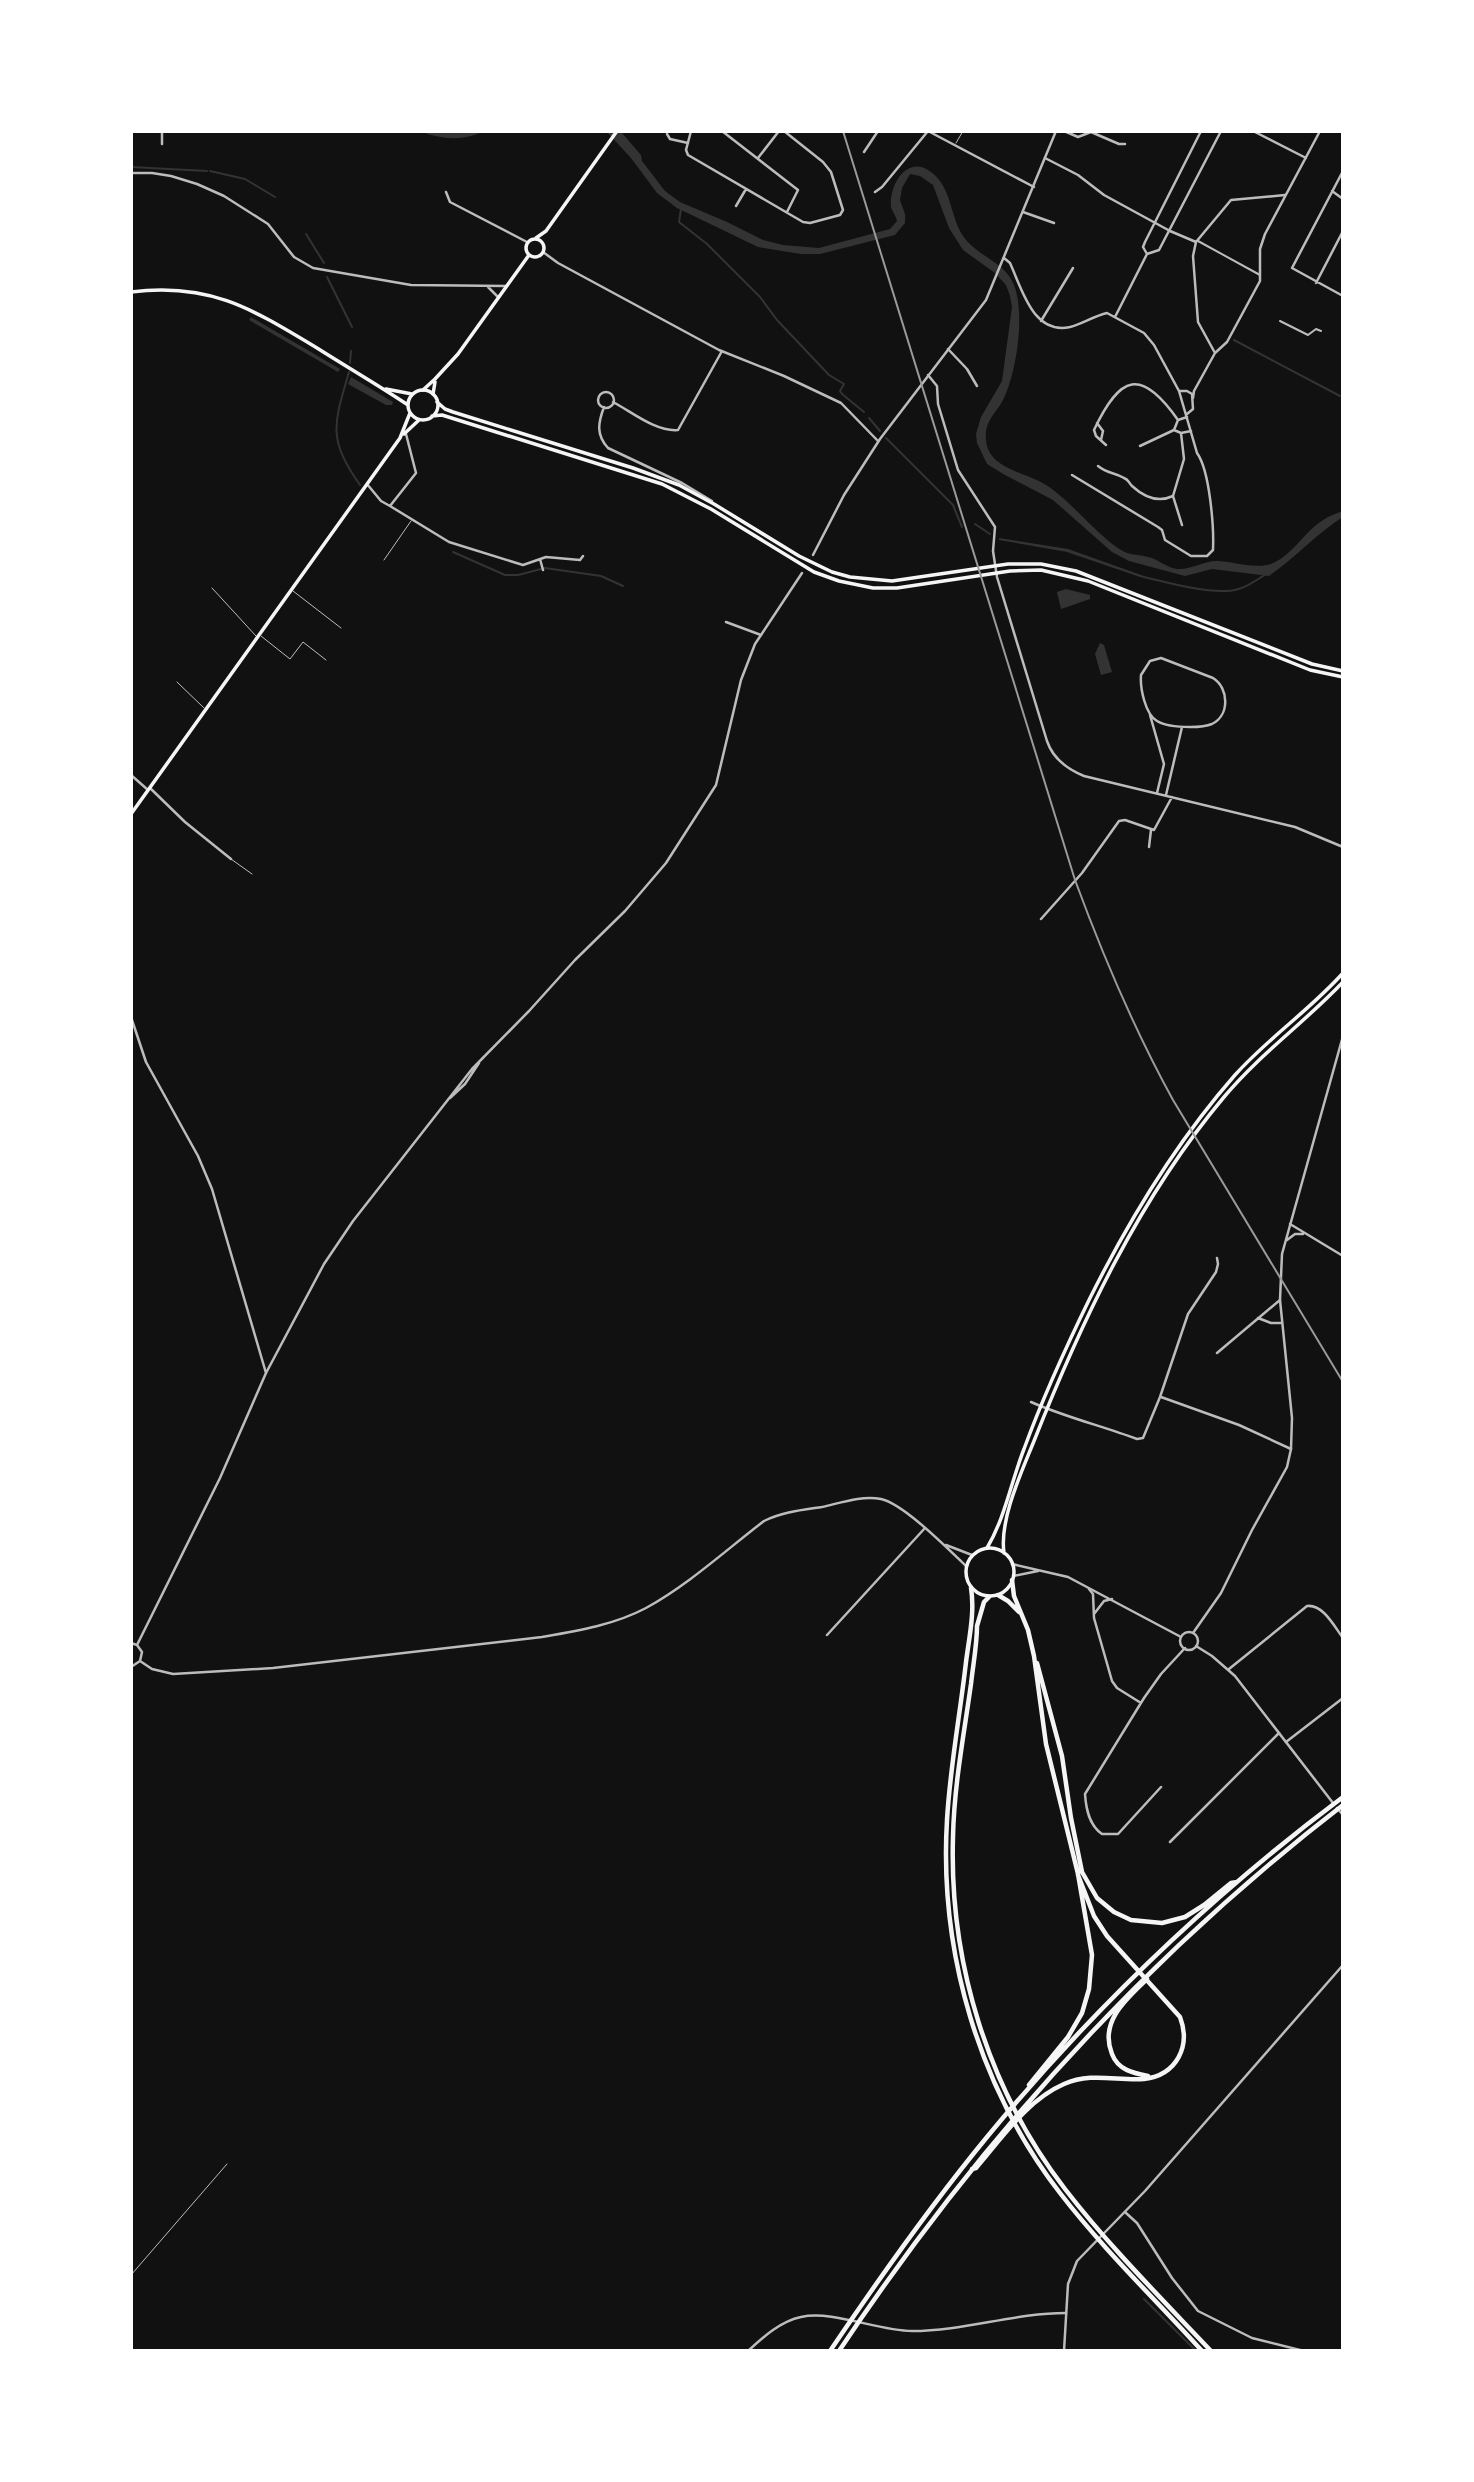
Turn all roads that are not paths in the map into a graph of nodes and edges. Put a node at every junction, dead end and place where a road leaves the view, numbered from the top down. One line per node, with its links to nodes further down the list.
1 (162, 131): 18 (street)
2 (617, 131): 39 (main road)
3 (691, 131): 17 (street)
4 (722, 131): 22 (street)
5 (779, 131): 22 (street)
6 (784, 131): 35 (street)
7 (878, 131): 21 (street)
8 (928, 131): 20 (street); 31 (street)
9 (963, 131): 20 (lane)
10 (1056, 131): 23 (street)
11 (1064, 131): 19 (street)
12 (1201, 131): 38 (street)
13 (1221, 131): 40 (street)
14 (1253, 131): 24 (street)
15 (1320, 131): 24 (street)
16 (667, 134): 17 (street)
17 (688, 143): 28 (street)
18 (162, 144)
19 (1125, 144)
20 (955, 145): 27 (street)
21 (864, 152)
22 (758, 158): 35 (street)
23 (1045, 158): 27 (street); 38 (street)
24 (1306, 158): 32 (street)
25 (1343, 171): 29 (street)
26 (131, 173): 53 (street)
27 (1034, 187): 36 (street)
28 (746, 189): 34 (street); 35 (street)
29 (1332, 191): 33 (street); 52 (street)
30 (446, 192): 44 (street)
31 (875, 192)
32 (1285, 195): 43 (street); 51 (street)
33 (1343, 199)
34 (736, 206)
35 (787, 212)
36 (1023, 212): 37 (street); 49 (street)
37 (1054, 223)
38 (1154, 223): 40 (street); 47 (street)
39 (546, 231): 42 (main road); 45 (main road)
40 (1170, 231): 43 (street); 47 (street)
41 (1343, 231): 52 (street)
42 (536, 238): 44 (main road); 45 (main road)
43 (1197, 241): 51 (street); 64 (street)
44 (527, 242): 48 (main road)
45 (543, 243): 46 (main road)
46 (543, 252): 48 (main road); 63 (street)
47 (1147, 254): 58 (street)
48 (529, 255): 54 (main road)
49 (1004, 258): 59 (street); 62 (street)
50 (1073, 268): 59 (street)
51 (1260, 275): 64 (street)
52 (1316, 283): 56 (street)
53 (488, 286): 54 (street); 57 (street)
54 (507, 286): 57 (main road)
55 (131, 292): 69 (main road)
56 (1343, 296)
57 (498, 297): 66 (main road)
58 (1115, 317): 59 (street); 71 (street)
59 (1041, 321)
60 (1280, 321): 61 (street)
61 (1321, 331)
62 (948, 349): 65 (street); 68 (street)
63 (722, 351): 77 (street); 94 (street)
64 (1215, 353): 67 (street)
65 (928, 375): 94 (street); 126 (street)
66 (435, 379): 70 (main road); 74 (main road)
67 (1198, 384): 72 (street); 75 (street)
68 (977, 386)
69 (383, 388): 73 (main road); 78 (main road)
70 (423, 390): 73 (main road); 74 (main road)
71 (1179, 391): 72 (street); 83 (street)
72 (1187, 391): 75 (street)
73 (412, 394): 78 (main road)
74 (433, 394): 76 (main road)
75 (1193, 398): 80 (street)
76 (437, 402): 84 (main road); 101 (main road)
77 (613, 402): 79 (street); 79 (street)
78 (408, 405): 82 (main road)
79 (604, 408): 101 (street)
80 (1193, 409): 81 (street); 83 (street)
81 (1198, 412)
82 (410, 413): 85 (main road); 92 (main road)
83 (1187, 415): 86 (street); 89 (street)
84 (432, 416): 85 (main road); 119 (main road)
85 (420, 419): 90 (main road)
86 (1178, 421): 87 (street); 88 (street)
87 (1097, 423): 93 (street); 93 (street)
88 (1174, 430): 91 (street); 96 (street)
89 (1191, 430): 91 (street); 98 (street)
90 (405, 433): 92 (main road); 102 (street)
91 (1181, 433): 100 (street)
92 (400, 438): 99 (main road)
93 (1101, 440): 95 (street)
94 (878, 441): 105 (street)
95 (1106, 446)
96 (1140, 446)
97 (1098, 466): 100 (street)
98 (1072, 475)
99 (367, 484): 102 (street); 112 (main road)
100 (1173, 496): 104 (street)
101 (714, 504): 118 (main road)
102 (390, 506): 103 (street)
103 (412, 520): 107 (street); 108 (lane)
104 (1182, 525)
105 (813, 555)
106 (583, 556): 107 (street)
107 (540, 559): 109 (street)
108 (384, 560)
109 (543, 569)
110 (802, 573): 115 (street)
111 (212, 588): 116 (lane)
112 (291, 590): 114 (lane); 116 (main road)
113 (726, 622): 115 (street)
114 (341, 628)
115 (761, 635): 150 (street)
116 (258, 636): 117 (lane); 121 (main road)
117 (326, 660)
118 (1343, 671)
119 (1343, 677)
120 (177, 682): 121 (lane)
121 (206, 710): 125 (main road)
122 (1149, 711): 123 (street); 123 (street); 126 (street)
123 (1182, 727): 127 (street)
124 (131, 775): 125 (street)
125 (149, 789): 129 (main road); 133 (street)
126 (1157, 793): 127 (street)
127 (1166, 796): 128 (street)
128 (1172, 797): 130 (street); 132 (street)
129 (131, 814)
130 (1152, 830): 131 (street); 135 (street)
131 (1149, 847)
132 (1343, 847)
133 (231, 859): 134 (lane)
134 (252, 874)
135 (1041, 919)
136 (1343, 973): 140 (main road)
137 (1343, 982): 140 (main road)
138 (131, 1017): 150 (street)
139 (1343, 1036): 141 (street)
140 (1185, 1144): 156 (main road); 157 (main road)
141 (1290, 1224): 142 (street); 143 (street)
142 (1304, 1234): 143 (street); 144 (street)
143 (1285, 1242): 146 (street)
144 (1343, 1256)
145 (1217, 1258): 151 (street)
146 (1280, 1300): 147 (street); 148 (street)
147 (1258, 1318): 148 (street); 149 (street)
148 (1281, 1323): 153 (street)
149 (1217, 1353)
150 (266, 1373): 175 (street)
151 (1160, 1397): 152 (street); 153 (street)
152 (1031, 1402)
153 (1291, 1449): 170 (street)
154 (925, 1528): 155 (street); 171 (street); 179 (street)
155 (943, 1543): 158 (street); 160 (street)
156 (987, 1548): 157 (main road); 158 (main road)
157 (1004, 1553): 159 (main road)
158 (972, 1555): 160 (main road)
159 (1012, 1564): 161 (street); 162 (main road)
160 (966, 1566): 164 (main road)
161 (1045, 1570): 162 (street); 163 (street)
162 (1013, 1578): 165 (main road); 169 (highway)
163 (1088, 1587): 167 (street); 168 (street)
164 (971, 1588): 166 (main road); 197 (highway)
165 (998, 1595): 166 (main road); 169 (highway)
166 (989, 1597): 197 (highway)
167 (1112, 1599): 168 (street); 172 (street)
168 (1094, 1614): 183 (street)
169 (1023, 1618): 178 (highway)
170 (1193, 1633): 172 (street); 176 (street)
171 (827, 1635)
172 (1181, 1637): 177 (street)
173 (1343, 1638): 181 (street)
174 (131, 1643): 175 (street)
175 (137, 1645): 179 (street)
176 (1196, 1646): 177 (street); 181 (street)
177 (1185, 1648): 183 (street)
178 (1034, 1656): 191 (highway); 191 (highway)
179 (140, 1661): 180 (street)
180 (131, 1667)
181 (1229, 1669): 184 (street)
182 (1343, 1698): 185 (street)
183 (1141, 1703): 186 (street)
184 (1279, 1733): 185 (street); 190 (street)
185 (1286, 1742): 189 (street)
186 (1161, 1787)
187 (1341, 1801): 188 (highway)
188 (1329, 1812): 192 (highway); 193 (highway)
189 (1343, 1815)
190 (1170, 1842)
191 (1080, 1875): 192 (highway); 195 (highway); 196 (highway)
192 (1238, 1882): 196 (highway)
193 (1166, 1956): 195 (highway); 199 (highway)
194 (1343, 1965): 200 (street)
195 (1153, 2077): 199 (highway)
196 (1017, 2102): 205 (highway)
197 (1024, 2134): 201 (highway)
198 (227, 2164): 202 (lane)
199 (969, 2171): 206 (highway)
200 (1126, 2213): 203 (street); 210 (street)
201 (1106, 2242): 208 (highway); 209 (highway)
202 (131, 2275)
203 (1066, 2313): 204 (street); 207 (street)
204 (748, 2351)
205 (830, 2351)
206 (839, 2351)
207 (1063, 2351)
208 (1202, 2351)
209 (1211, 2351)
210 (1304, 2351)

